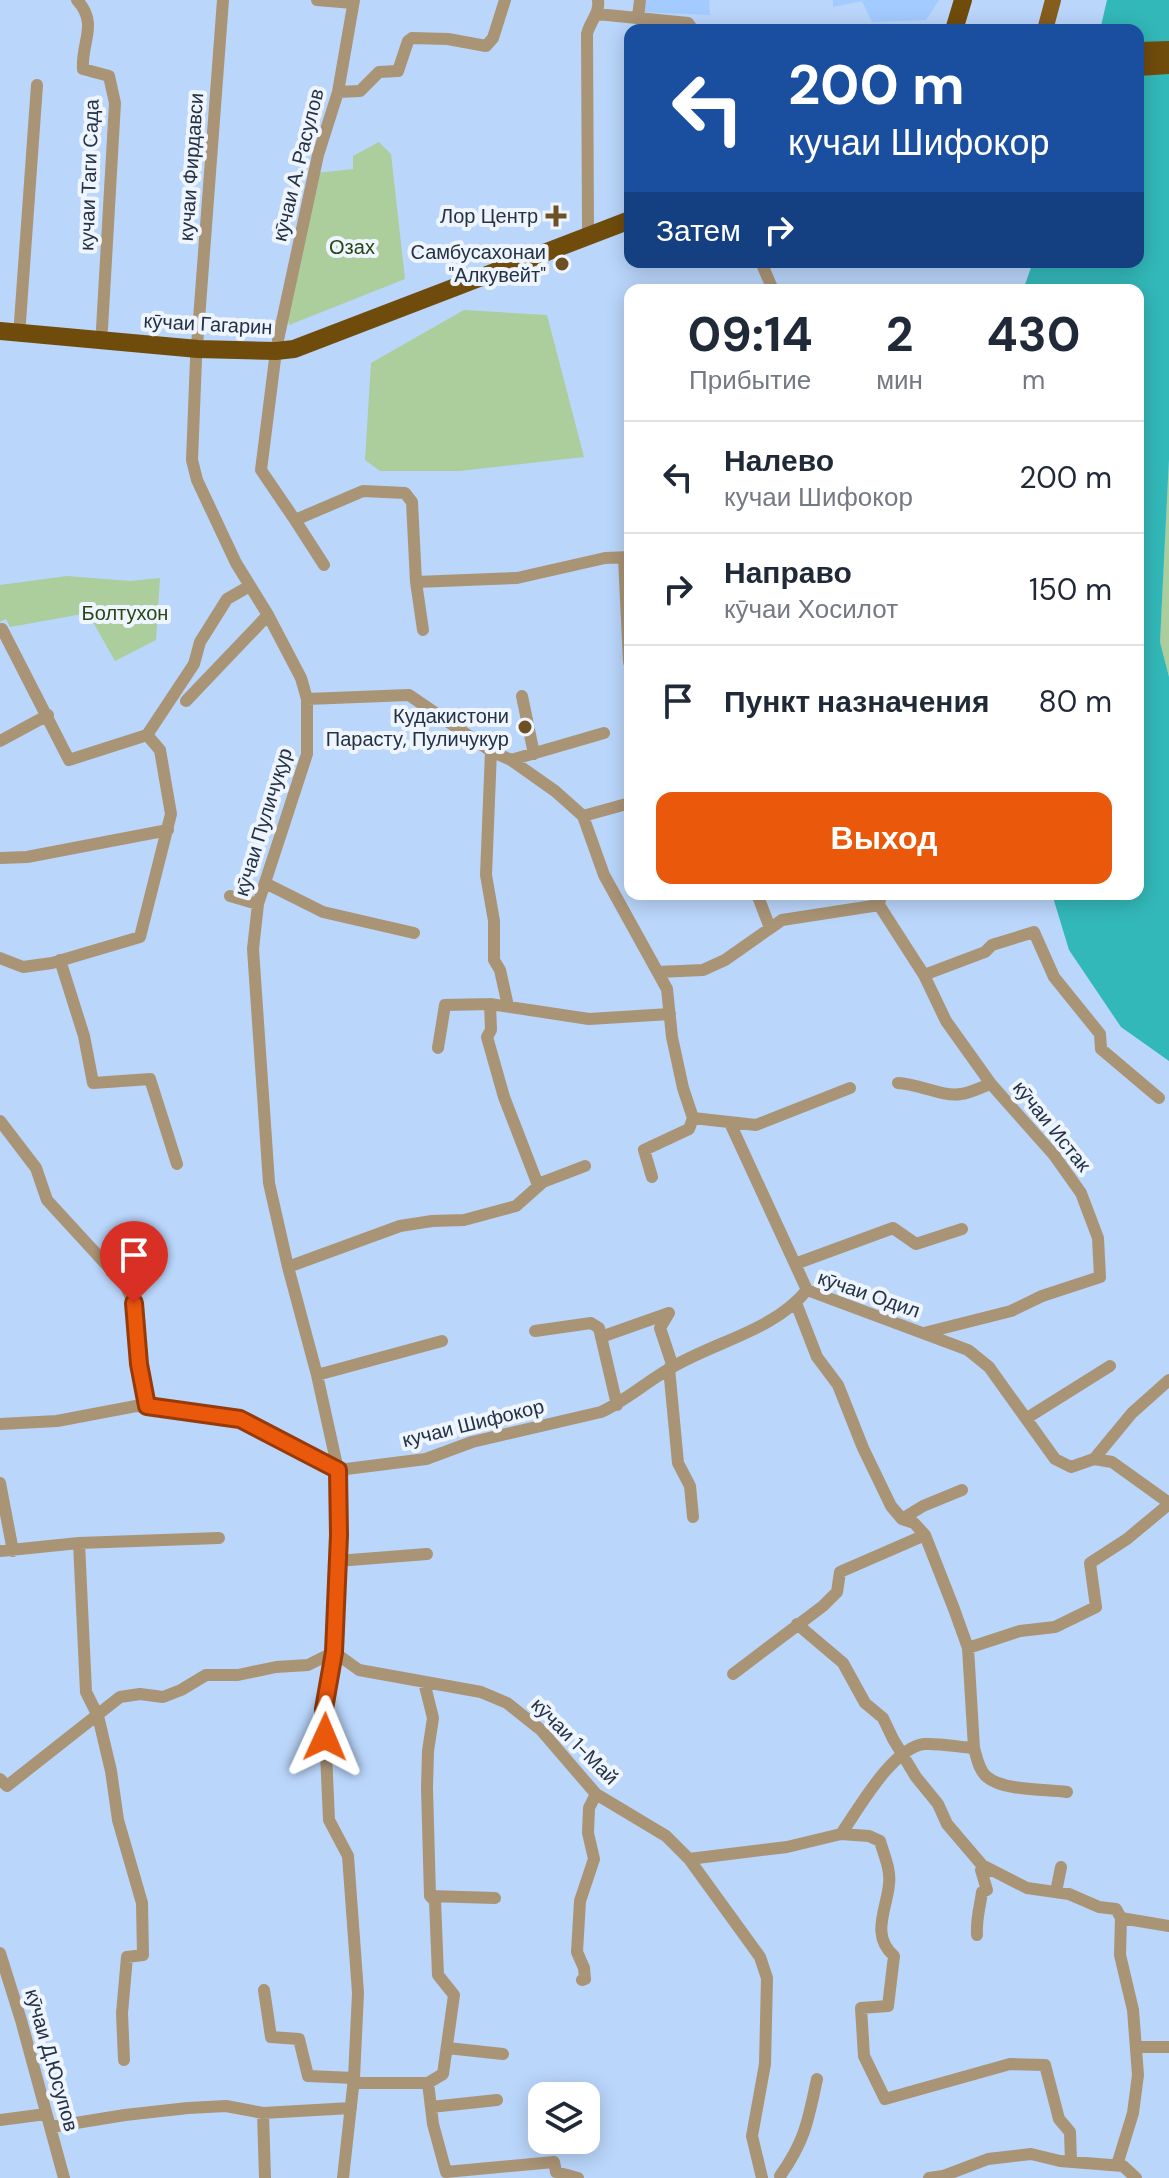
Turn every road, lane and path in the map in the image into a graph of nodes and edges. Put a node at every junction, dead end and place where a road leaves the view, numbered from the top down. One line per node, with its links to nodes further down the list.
1 (77, 0): 28 (street, кучаи Таги Сада)
2 (223, 0): 30 (street, кучаи Фирдавси)
3 (317, 0): 10 (street)
4 (505, 0): 22 (street)
5 (598, 0): 11 (street)
6 (640, 0): 12 (street)
7 (963, 0): 14 (highway)
8 (972, 0): 15 (highway)
9 (1055, 0): 16 (main road)
10 (354, 2): 22 (street, кӯчаи А. Расулов)
11 (597, 14): 12 (street); 25 (street)
12 (638, 17): 13 (street)
13 (689, 24)
14 (956, 24)
15 (966, 24)
16 (1049, 24)
17 (1169, 50): 18 (highway)
18 (1144, 51)
19 (1169, 65): 20 (highway)
20 (1144, 67)
21 (37, 85): 27 (street)
22 (338, 92): 31 (street, кӯчаи А. Расулов)
23 (624, 213): 25 (highway, кӯчаи Гагарин)
24 (624, 222): 31 (highway, кӯчаи Гагарин)
25 (588, 228): 31 (highway, кӯчаи Гагарин)
26 (0, 320): 27 (highway)
27 (20, 322): 28 (highway)
28 (102, 329): 30 (highway)
29 (0, 331): 30 (highway, кӯчаи Гагарин)
30 (199, 343): 31 (highway, кӯчаи Гагарин); 36 (street, кӯчаи Пуличуқур)
31 (277, 345): 32 (street, кӯчаи А. Расулов)
32 (295, 520): 34 (street, кӯчаи А. Расулов); 35 (street)
33 (624, 557): 35 (street)
34 (324, 565)
35 (416, 582): 39 (street)
36 (248, 587): 37 (street, кӯчаи Пуличуқур); 45 (street)
37 (268, 615): 41 (street, кӯчаи Пуличуқур); 42 (street)
38 (0, 630): 43 (street)
39 (423, 630)
40 (522, 696): 48 (street)
41 (307, 699): 47 (street); 54 (street, кӯчаи Пуличуқур)
42 (186, 701)
43 (48, 715): 45 (street); 46 (street)
44 (604, 733): 48 (street)
45 (147, 735): 52 (street)
46 (0, 741)
47 (491, 751): 49 (street); 66 (street)
48 (534, 754): 49 (street)
49 (511, 760): 51 (street)
50 (624, 805): 51 (street)
51 (583, 816): 63 (street)
52 (168, 830): 53 (street); 62 (street)
53 (0, 858)
54 (265, 883): 58 (street, кӯчаи Пуличуқур); 60 (street)
55 (230, 896): 58 (street)
56 (759, 900): 59 (street)
57 (880, 900): 59 (street); 64 (street, кӯчаи Истак)
58 (258, 904): 82 (street, кӯчаи Пуличуқур)
59 (770, 928): 63 (street)
60 (414, 933)
61 (0, 958): 62 (street)
62 (60, 960): 76 (street)
63 (658, 972): 67 (street)
64 (924, 975): 70 (street, кӯчаи Истак); 72 (street)
65 (490, 1004): 66 (street); 68 (street); 79 (street)
66 (508, 1006): 67 (street)
67 (670, 1014): 73 (street)
68 (438, 1048)
69 (898, 1083): 70 (street)
70 (991, 1084): 86 (street, кӯчаи Истак)
71 (850, 1088): 75 (street)
72 (1159, 1098)
73 (693, 1118): 75 (street); 78 (street)
74 (0, 1121): 94 (street)
75 (730, 1123): 81 (street)
76 (177, 1164)
77 (585, 1166): 79 (street)
78 (652, 1177)
79 (538, 1185): 82 (street)
80 (962, 1229): 81 (street)
81 (795, 1264): 83 (street)
82 (288, 1267): 91 (street, кӯчаи Пуличуқур)
83 (807, 1290): 84 (street, кӯчаи Одил); 86 (street, кӯчаи Одил)
84 (796, 1303): 90 (street, кучаи Шифокор); 103 (street, кӯчаи Одил)
85 (535, 1331): 87 (street)
86 (924, 1333): 95 (street, кӯчаи Одил)
87 (601, 1337): 90 (street); 93 (street)
88 (442, 1341): 91 (street)
89 (1110, 1366): 95 (street)
90 (671, 1368): 93 (street, кучаи Шифокор); 102 (street)
91 (317, 1375): 98 (street, кӯчаи Пуличуқур)
92 (1169, 1380): 97 (street)
93 (617, 1405): 98 (street, кучаи Шифокор)
94 (147, 1406): 96 (street); 98 (street)
95 (1027, 1418): 97 (street, кӯчаи Одил)
96 (0, 1424)
97 (1094, 1459): 101 (street)
98 (338, 1470): 109 (street, кӯчаи Пуличуқур)
99 (0, 1483): 107 (street)
100 (962, 1490): 103 (street)
101 (1169, 1504): 111 (street)
102 (693, 1517)
103 (902, 1519): 104 (street, кӯчаи Одил)
104 (925, 1535): 110 (street); 111 (street)
105 (219, 1538): 106 (street)
106 (79, 1543): 107 (street); 115 (street)
107 (6, 1551)
108 (427, 1554): 109 (street)
109 (337, 1561): 112 (street, кӯчаи Пуличуқур)
110 (797, 1624): 113 (street); 117 (street)
111 (968, 1648): 116 (street)
112 (334, 1652): 114 (street, кӯчаи 1-Май); 115 (street); 140 (street, кӯчаи Пуличуқур)
113 (733, 1674)
114 (424, 1682): 120 (street, кӯчаи 1-Май); 126 (street)
115 (98, 1716): 118 (street); 138 (street)
116 (974, 1748): 117 (street); 119 (street)
117 (903, 1754): 121 (street); 124 (street)
118 (4, 1783)
119 (1067, 1792)
120 (596, 1794): 122 (street, кӯчаи 1-Май); 132 (street)
121 (841, 1834): 122 (street); 148 (street)
122 (689, 1859): 150 (street, кӯчаи 1-Май)
123 (1061, 1867): 125 (street)
124 (991, 1871): 125 (street); 130 (street)
125 (1056, 1892): 128 (street)
126 (430, 1896): 127 (street); 136 (street)
127 (495, 1898)
128 (1121, 1918): 129 (street); 134 (street)
129 (1169, 1926)
130 (977, 1935)
131 (0, 1953): 147 (street, кӯчаи Д.Юсупов)
132 (582, 1980)
133 (264, 1990): 140 (street)
134 (1136, 2047): 135 (street); 149 (street)
135 (1169, 2047)
136 (447, 2048): 137 (street); 141 (street)
137 (503, 2054)
138 (124, 2060)
139 (817, 2079): 151 (street)
140 (353, 2081): 141 (street); 144 (street, кӯчаи Пуличуқур)
141 (428, 2083): 143 (street)
142 (497, 2100): 143 (street)
143 (431, 2107): 155 (street)
144 (351, 2108): 145 (street); 154 (street, кӯчаи Пуличуқур)
145 (263, 2113): 147 (street); 153 (street)
146 (0, 2120): 147 (street)
147 (49, 2121): 152 (street, кӯчаи Д.Юсупов)
148 (1071, 2162): 149 (street); 156 (street)
149 (1117, 2165): 157 (street)
150 (760, 2175): 151 (street)
151 (785, 2177)
152 (64, 2178)
153 (265, 2178)
154 (343, 2178)
155 (578, 2178)
156 (929, 2178)
157 (1136, 2178)

